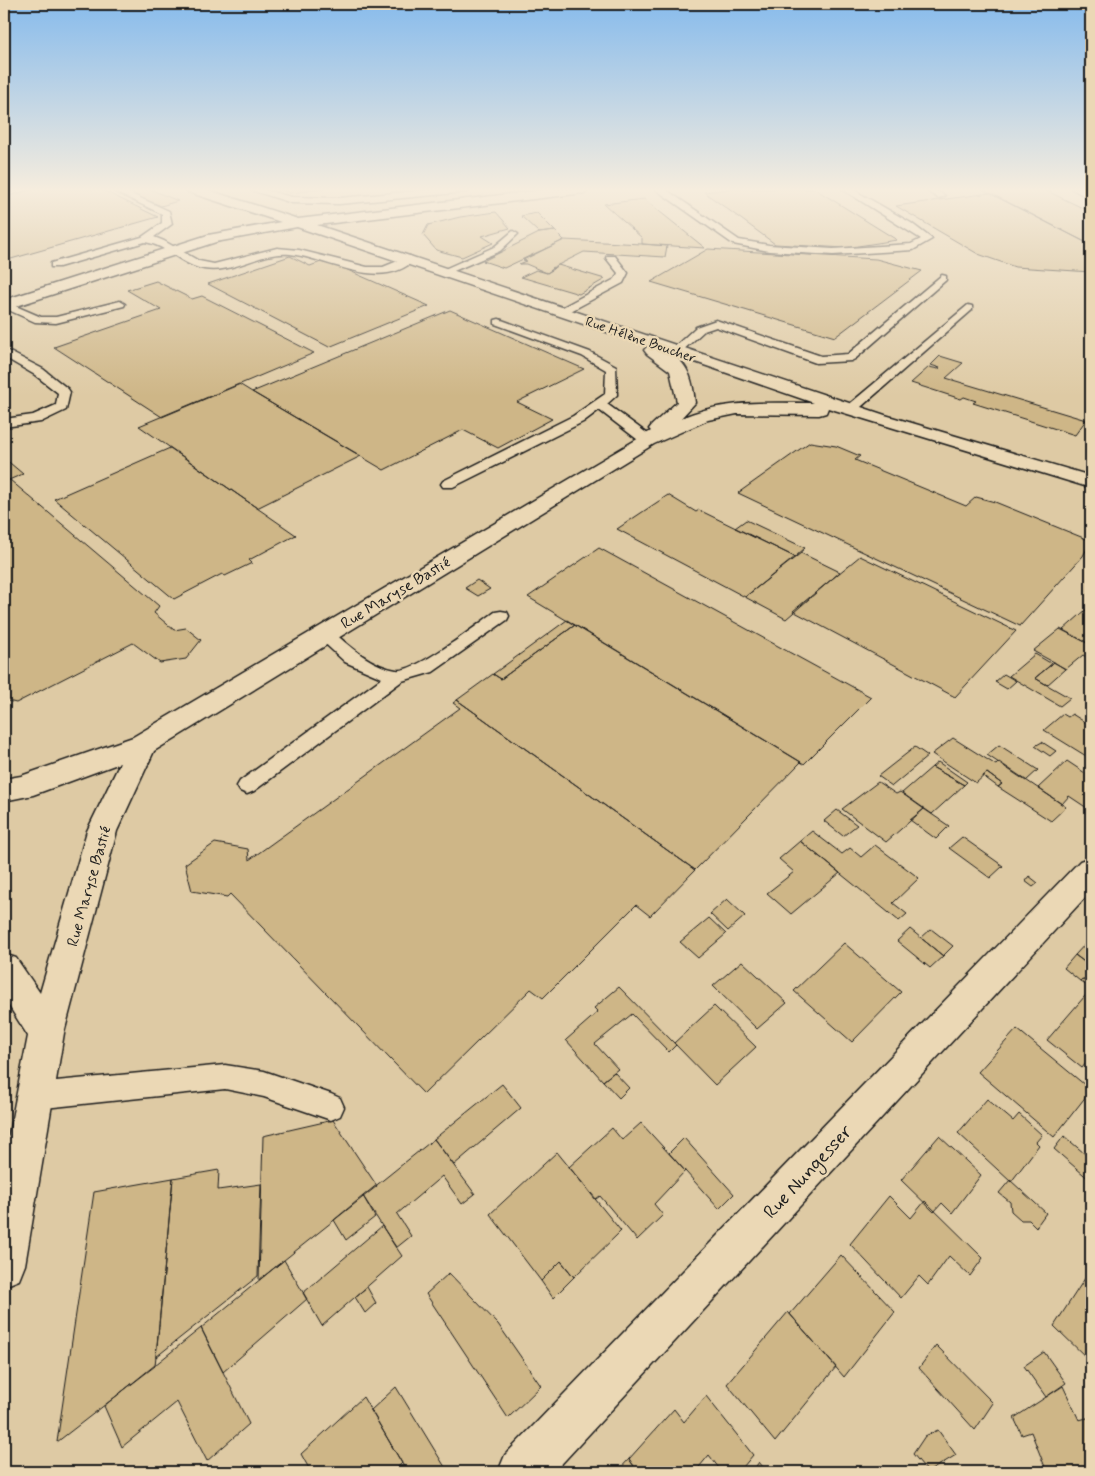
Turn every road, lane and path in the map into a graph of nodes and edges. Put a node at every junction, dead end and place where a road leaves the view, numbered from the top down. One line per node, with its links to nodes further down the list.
1 (80, 258): 10 (lane)
2 (149, 258): 13 (street)
3 (188, 258): 4 (lane)
4 (244, 258)
5 (325, 258): 9 (lane)
6 (407, 258): 9 (street, Rue Hélène Boucher)
7 (476, 258): 11 (lane)
8 (611, 258): 16 (lane)
9 (410, 260): 11 (street, Rue Hélène Boucher)
10 (55, 265)
11 (445, 271): 16 (street, Rue Hélène Boucher)
12 (942, 278): 19 (lane)
13 (4, 304): 14 (lane)
14 (120, 304)
15 (968, 308): 22 (lane)
16 (563, 311): 18 (street, Rue Hélène Boucher)
17 (498, 322): 21 (lane)
18 (620, 333): 19 (street, Rue Hélène Boucher); 24 (street, Rue Maryse Bastié)
19 (676, 351): 22 (street, Rue Hélène Boucher)
20 (4, 352): 23 (lane)
21 (599, 404): 24 (lane); 26 (lane)
22 (850, 410): 24 (street, Rue Maryse Bastié); 25 (street, Rue Hélène Boucher)
23 (4, 423)
24 (647, 440): 28 (street, Rue Maryse Bastié)
25 (1091, 482)
26 (448, 484)
27 (501, 616): 29 (lane)
28 (325, 634): 29 (lane); 30 (street, Rue Maryse Bastié)
29 (396, 677): 31 (lane)
30 (143, 744): 32 (street, Rue Maryse Bastié); 35 (street, Rue Maryse Bastié)
31 (247, 786)
32 (4, 790)
33 (1091, 870): 39 (street, Rue Nungesser)
34 (4, 969): 35 (street)
35 (46, 1032): 36 (street, Rue Maryse Bastié)
36 (35, 1096): 37 (lane); 38 (street, Rue Maryse Bastié)
37 (331, 1107)
38 (4, 1265)
39 (522, 1472)

